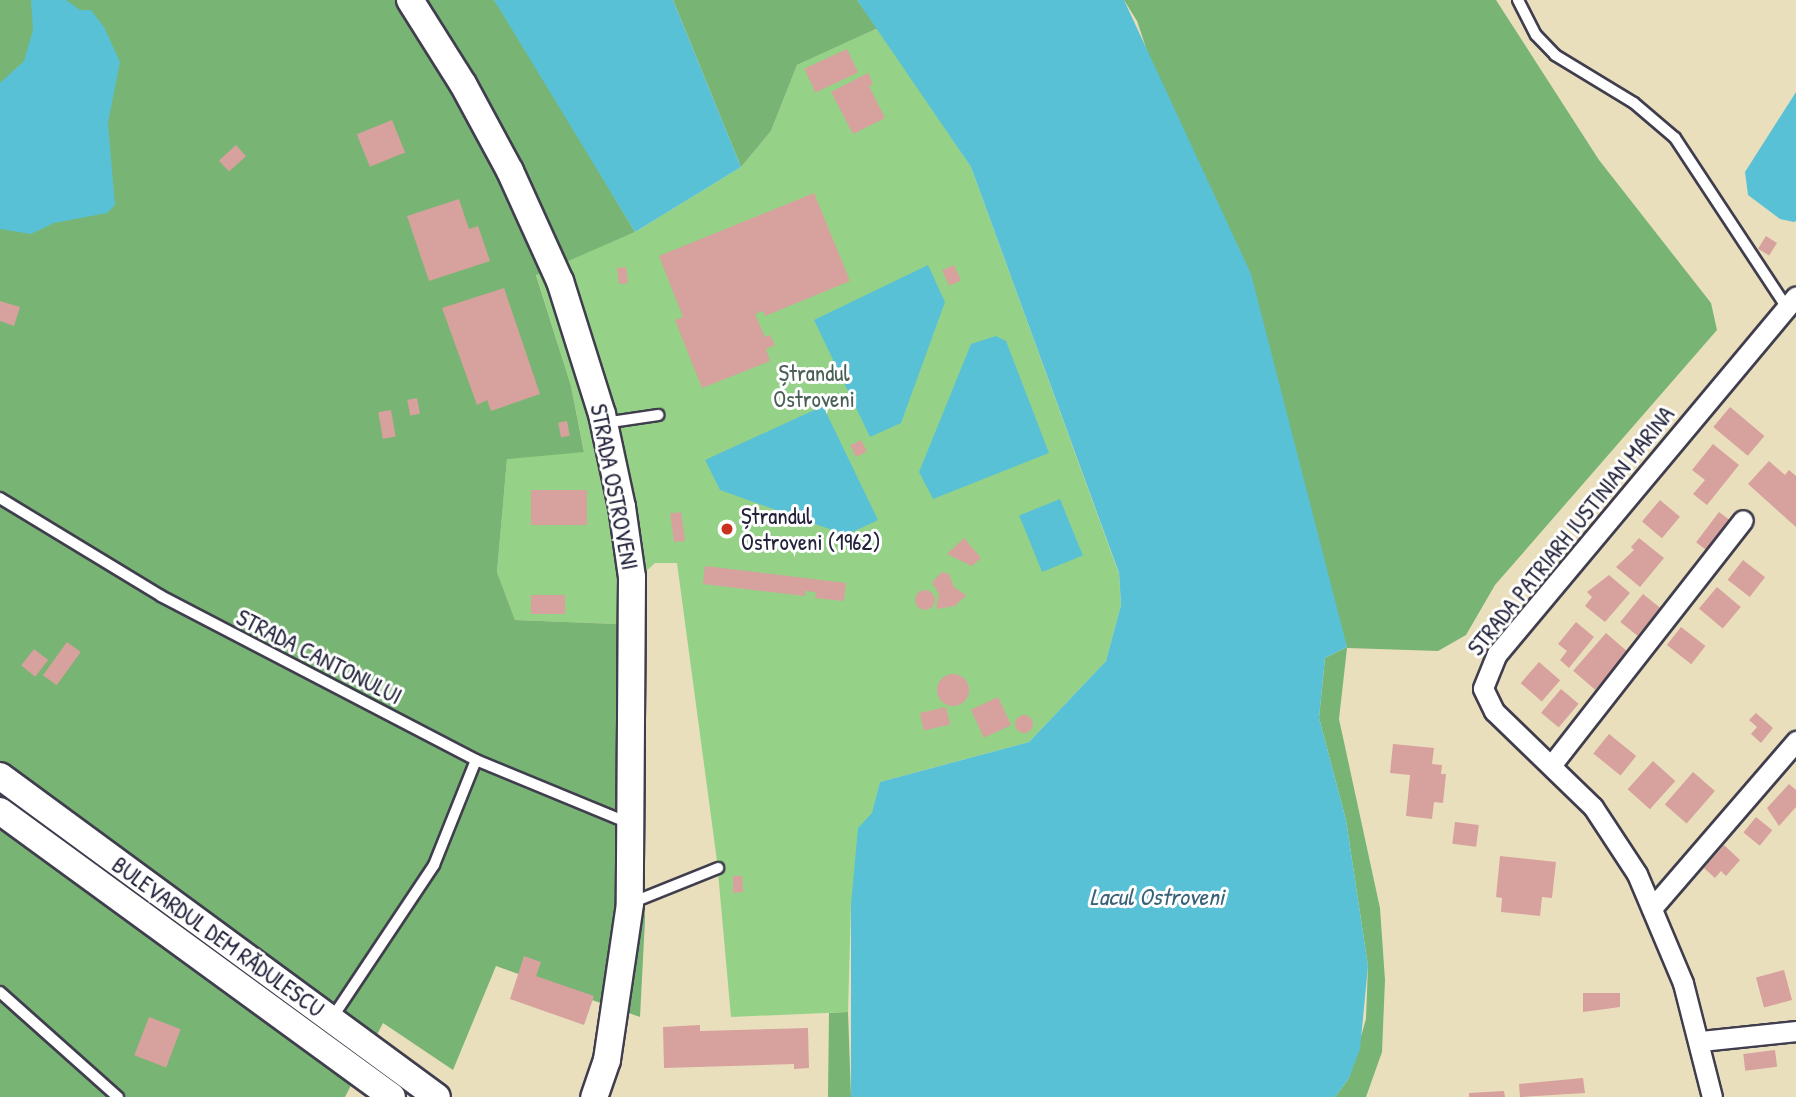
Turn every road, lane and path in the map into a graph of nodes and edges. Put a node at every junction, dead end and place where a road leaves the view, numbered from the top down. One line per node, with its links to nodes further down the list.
1 (410, 0): 5 (street, STRADA OSTROVENI)
2 (1518, 0): 3 (lane)
3 (1791, 302): 10 (street, STRADA PATRIARH IUSTINIAN MARINA)
4 (658, 415): 5 (lane)
5 (604, 423): 13 (street, STRADA OSTROVENI)
6 (2, 500): 9 (lane, STRADA CANTONULUI)
7 (1743, 520): 10 (street)
8 (1796, 741): 16 (street)
9 (477, 760): 13 (lane, STRADA CANTONULUI); 18 (lane)
10 (1553, 763): 16 (street, STRADA PATRIARH IUSTINIAN MARINA)
11 (0, 776): 18 (street, BULEVARDUL DEM RĂDULESCU)
12 (0, 811): 22 (street, BULEVARDUL DEM RĂDULESCU)
13 (632, 824): 15 (street, STRADA OSTROVENI)
14 (718, 868): 15 (lane)
15 (630, 904): 24 (street, STRADA OSTROVENI)
16 (1652, 908): 20 (street, STRADA PATRIARH IUSTINIAN MARINA)
17 (0, 992): 21 (lane)
18 (331, 1020): 23 (street, BULEVARDUL DEM RĂDULESCU)
19 (1796, 1031): 20 (street)
20 (1701, 1041): 25 (street, STRADA PATRIARH IUSTINIAN MARINA)
21 (118, 1097)
22 (392, 1097)
23 (437, 1097)
24 (594, 1097)
25 (1712, 1097)

